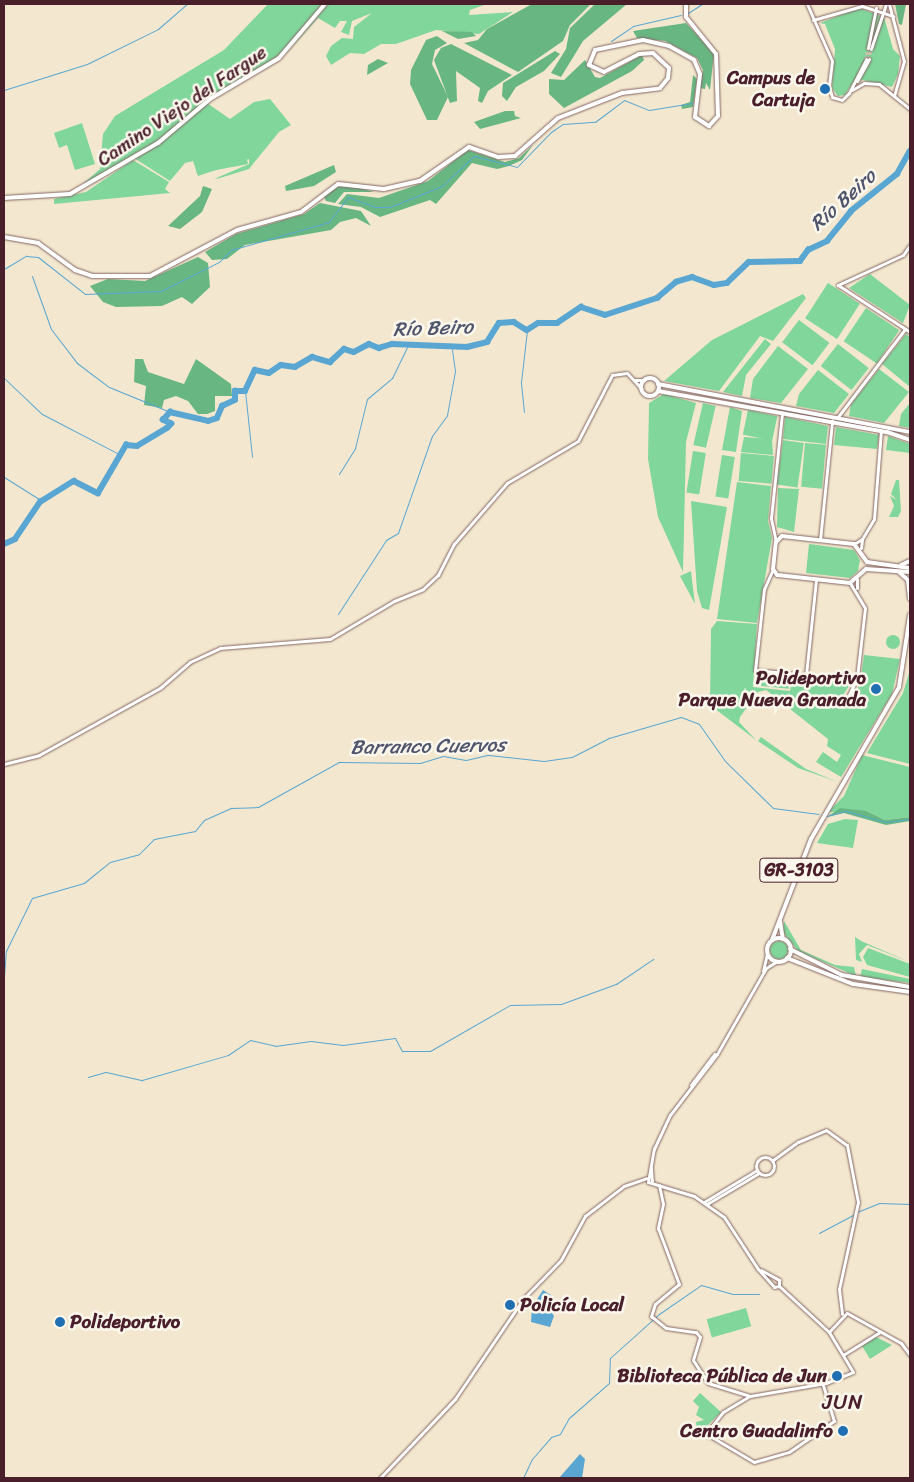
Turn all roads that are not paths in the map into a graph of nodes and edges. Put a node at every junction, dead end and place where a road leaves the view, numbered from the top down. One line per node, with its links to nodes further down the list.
1 (325, 4): 13 (main road, Camino Viejo del Fargue)
2 (686, 4): 14 (main road)
3 (807, 4): 8 (street)
4 (888, 4): 6 (street); 7 (street)
5 (876, 8): 6 (street); 6 (street); 8 (street)
6 (882, 10): 7 (street)
7 (893, 17): 11 (street)
8 (813, 20): 10 (street)
9 (867, 59): 10 (street)
10 (851, 90): 11 (street)
11 (894, 96): 12 (street)
12 (910, 109)
13 (4, 198)
14 (4, 237)
15 (910, 245): 16 (street)
16 (848, 280): 17 (street); 17 (street)
17 (846, 290): 18 (street)
18 (904, 328): 19 (street); 26 (street)
19 (910, 332)
20 (634, 379): 21 (street); 23 (street); 57 (street)
21 (644, 380): 22 (main road); 23 (main road)
22 (658, 384): 24 (main road); 26 (main road)
23 (641, 388): 24 (main road)
24 (658, 391): 25 (main road)
25 (782, 412): 27 (main road); 33 (street)
26 (837, 418): 30 (main road)
27 (832, 422): 28 (main road); 36 (street)
28 (881, 430): 29 (main road); 31 (street)
29 (887, 432): 31 (street); 32 (main road)
30 (910, 432)
31 (883, 436): 35 (street)
32 (910, 440)
33 (774, 530): 34 (street); 37 (street)
34 (782, 536): 36 (main road); 37 (main road)
35 (862, 539): 38 (street); 39 (street)
36 (820, 540): 38 (main road)
37 (776, 542): 43 (main road)
38 (854, 544): 39 (main road)
39 (861, 548): 41 (main road)
40 (910, 561): 42 (main road)
41 (869, 562): 42 (main road); 45 (main road); 45 (main road)
42 (901, 565): 44 (main road)
43 (773, 568): 48 (main road); 51 (street)
44 (910, 568)
45 (869, 569): 46 (main road); 50 (main road)
46 (899, 572): 47 (main road); 54 (main road)
47 (910, 572)
48 (777, 575): 49 (main road); 51 (street)
49 (816, 580): 51 (street); 52 (main road)
50 (857, 580): 52 (main road); 53 (street)
51 (768, 581)
52 (850, 583): 53 (street)
53 (857, 589): 56 (street)
54 (910, 599)
55 (910, 615): 58 (main road, GR-3103)
56 (845, 703)
57 (4, 764)
58 (780, 921): 59 (main road); 60 (main road, GR-3103)
59 (783, 939): 60 (main road); 61 (main road)
60 (772, 940): 62 (main road, GR-3103)
61 (790, 949): 63 (main road); 66 (main road)
62 (767, 953): 64 (main road); 65 (street, GR-3103)
63 (787, 958): 64 (main road, GR-3103); 67 (main road)
64 (777, 961): 65 (street, GR-3103)
65 (763, 972): 70 (street, GR-3103)
66 (910, 987)
67 (910, 992)
68 (773, 1160): 69 (street); 69 (street); 78 (street)
69 (758, 1172): 73 (street)
70 (650, 1179): 71 (street); 72 (street); 85 (street)
71 (659, 1185): 72 (street); 84 (street)
72 (665, 1186): 73 (street)
73 (705, 1203): 74 (street)
74 (758, 1269): 75 (street); 76 (street)
75 (776, 1279): 76 (street); 77 (street)
76 (772, 1284): 77 (street)
77 (779, 1286): 79 (street)
78 (842, 1314): 79 (street); 80 (street)
79 (829, 1332): 81 (street)
80 (880, 1332): 81 (street); 82 (street)
81 (843, 1355): 83 (street)
82 (910, 1355)
83 (823, 1384): 84 (street); 84 (street)
84 (750, 1396)
85 (380, 1478)

